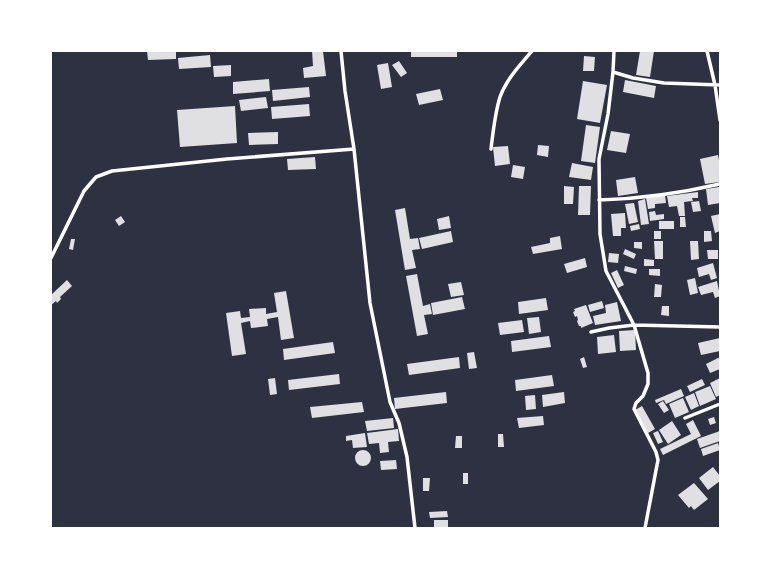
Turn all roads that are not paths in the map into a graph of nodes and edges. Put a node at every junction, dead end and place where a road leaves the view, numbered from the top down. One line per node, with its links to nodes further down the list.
1 (341, 51): 9 (street)
2 (532, 51): 10 (street)
3 (614, 51): 5 (street)
4 (707, 51): 7 (street)
5 (613, 72): 7 (street); 12 (street)
6 (720, 85): 7 (street)
7 (715, 86): 8 (street)
8 (720, 120)
9 (354, 149): 13 (street); 19 (street)
10 (491, 149)
11 (720, 184): 12 (street)
12 (599, 200): 14 (street)
13 (51, 258)
14 (634, 325): 15 (street); 16 (street); 20 (street)
15 (720, 327)
16 (591, 332)
17 (720, 404): 18 (street)
18 (685, 418)
19 (414, 528)
20 (646, 528)

